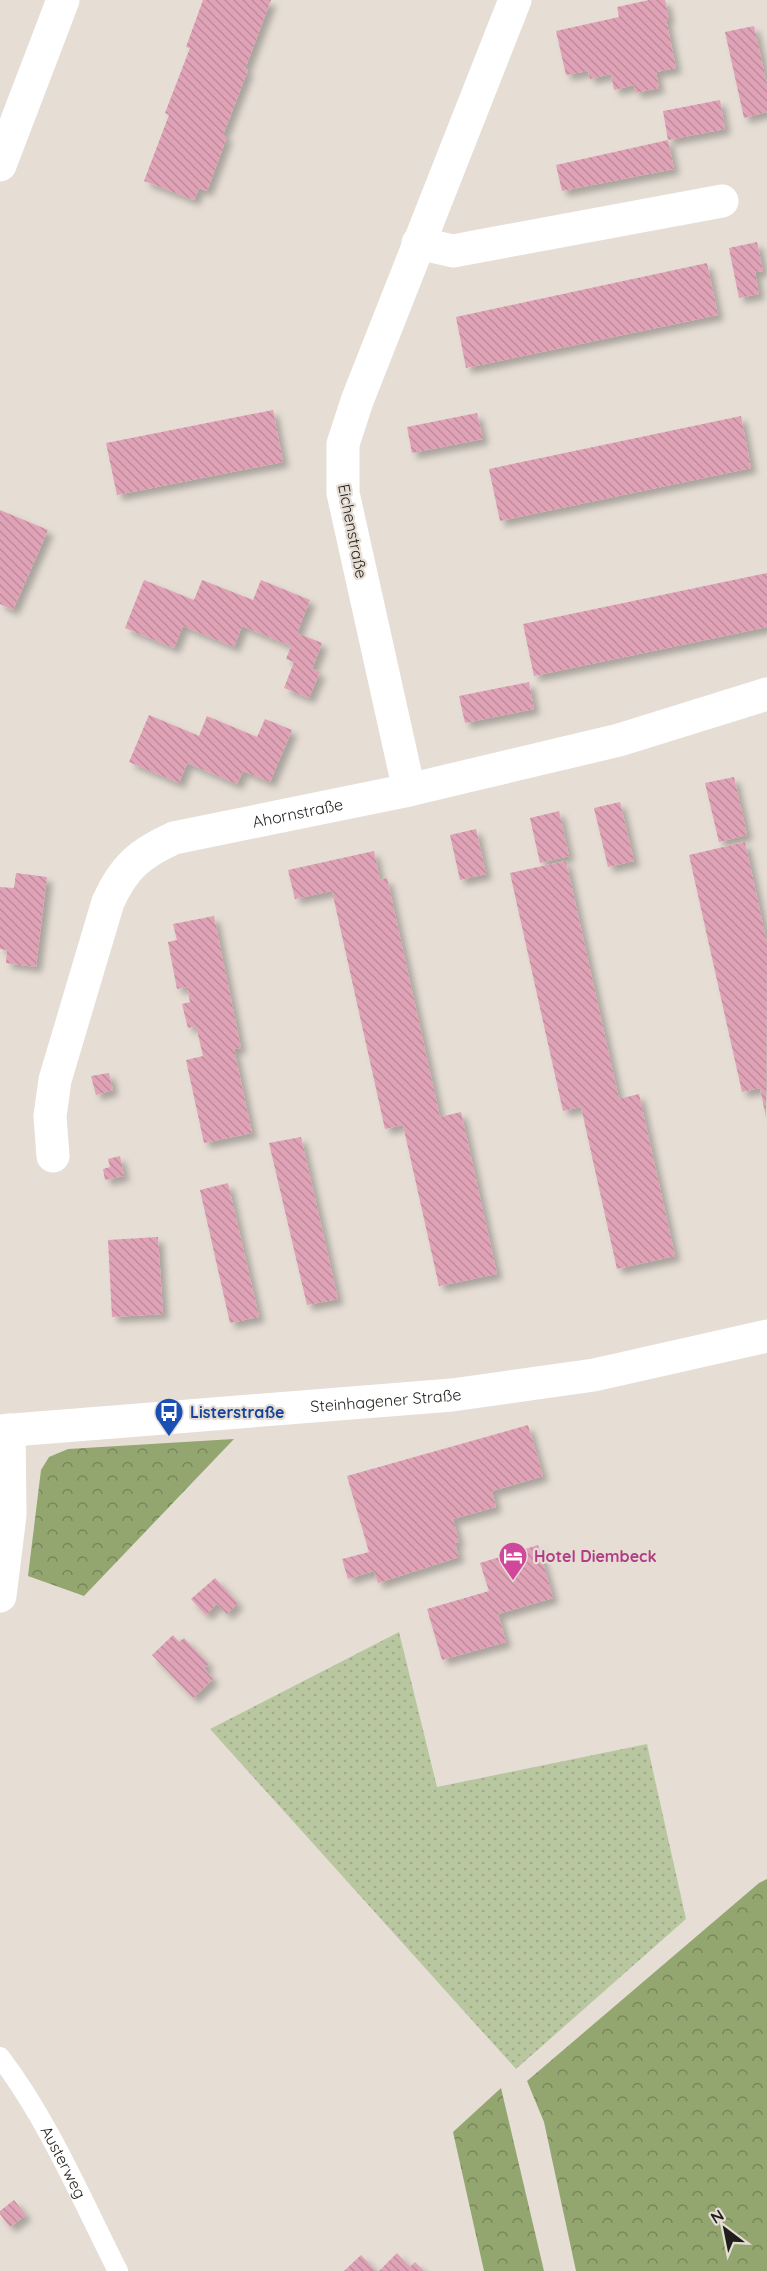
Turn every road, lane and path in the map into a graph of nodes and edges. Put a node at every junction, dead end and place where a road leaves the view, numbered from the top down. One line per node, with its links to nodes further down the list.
1 (63, 0): 3 (street)
2 (515, 0): 5 (street, Eichenstraße)
3 (0, 165)
4 (722, 201): 5 (street)
5 (418, 243): 7 (street, Eichenstraße)
6 (767, 694): 7 (street, Ahornstraße)
7 (409, 790): 8 (street, Ahornstraße)
8 (53, 1156)
9 (767, 1335): 10 (street, Steinhagener Straße)
10 (5, 1431): 11 (street)
11 (0, 1596)
12 (0, 2057): 13 (lane, Austerweg)
13 (118, 2271)

